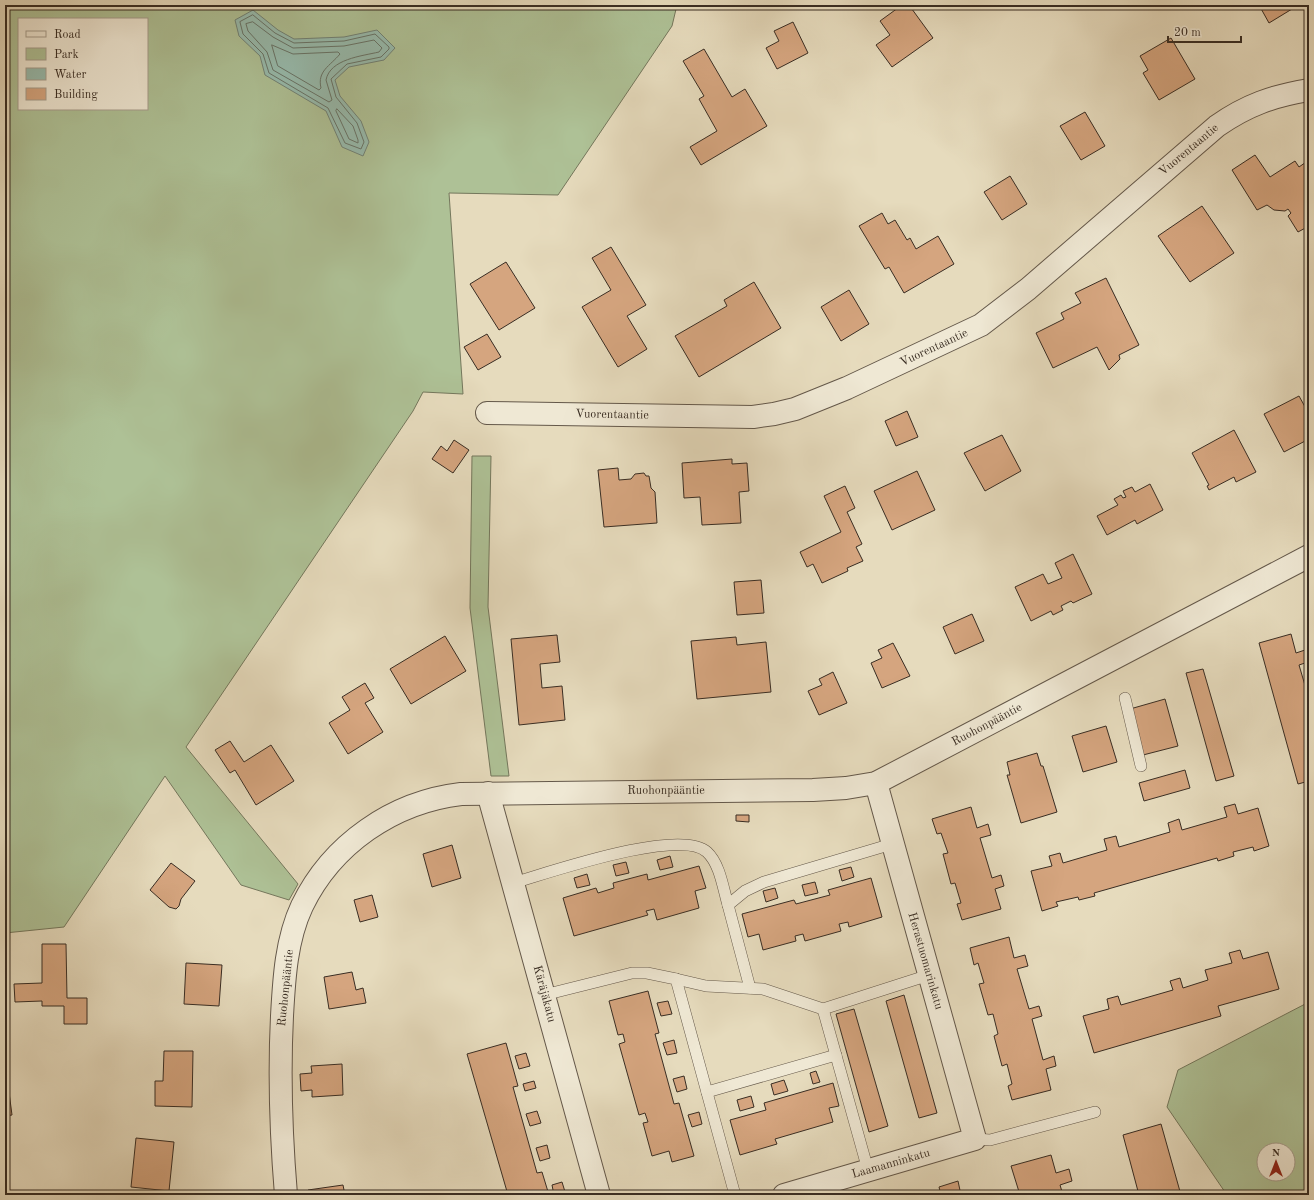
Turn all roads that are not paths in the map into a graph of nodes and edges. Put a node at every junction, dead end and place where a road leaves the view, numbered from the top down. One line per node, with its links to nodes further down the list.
1 (1309, 90): 2 (street, Vuorentaantie)
2 (487, 413)
3 (1309, 556): 6 (street, Ruohonpääntie)
4 (1125, 698): 5 (lane)
5 (1141, 766)
6 (876, 783): 7 (street, Ruohonpääntie); 8 (street, Herastuomarinkatu)
7 (488, 793): 9 (street, Käräjäkatu); 21 (street, Ruohonpääntie)
8 (892, 844): 10 (lane); 11 (street, Herastuomarinkatu)
9 (513, 883): 10 (lane); 14 (street, Käräjäkatu)
10 (728, 905): 13 (lane)
11 (929, 975): 15 (lane); 19 (street, Herastuomarinkatu)
12 (676, 979): 13 (lane); 14 (lane); 17 (lane)
13 (750, 988): 15 (lane)
14 (544, 995): 22 (street, Käräjäkatu)
15 (823, 1009): 16 (lane)
16 (836, 1056): 17 (lane); 20 (lane)
17 (707, 1092): 23 (lane)
18 (1095, 1112): 19 (lane)
19 (975, 1139): 20 (street, Laamanninkatu)
20 (868, 1170): 24 (street, Laamanninkatu)
21 (286, 1195)
22 (599, 1195)
23 (735, 1195)
24 (784, 1195)

